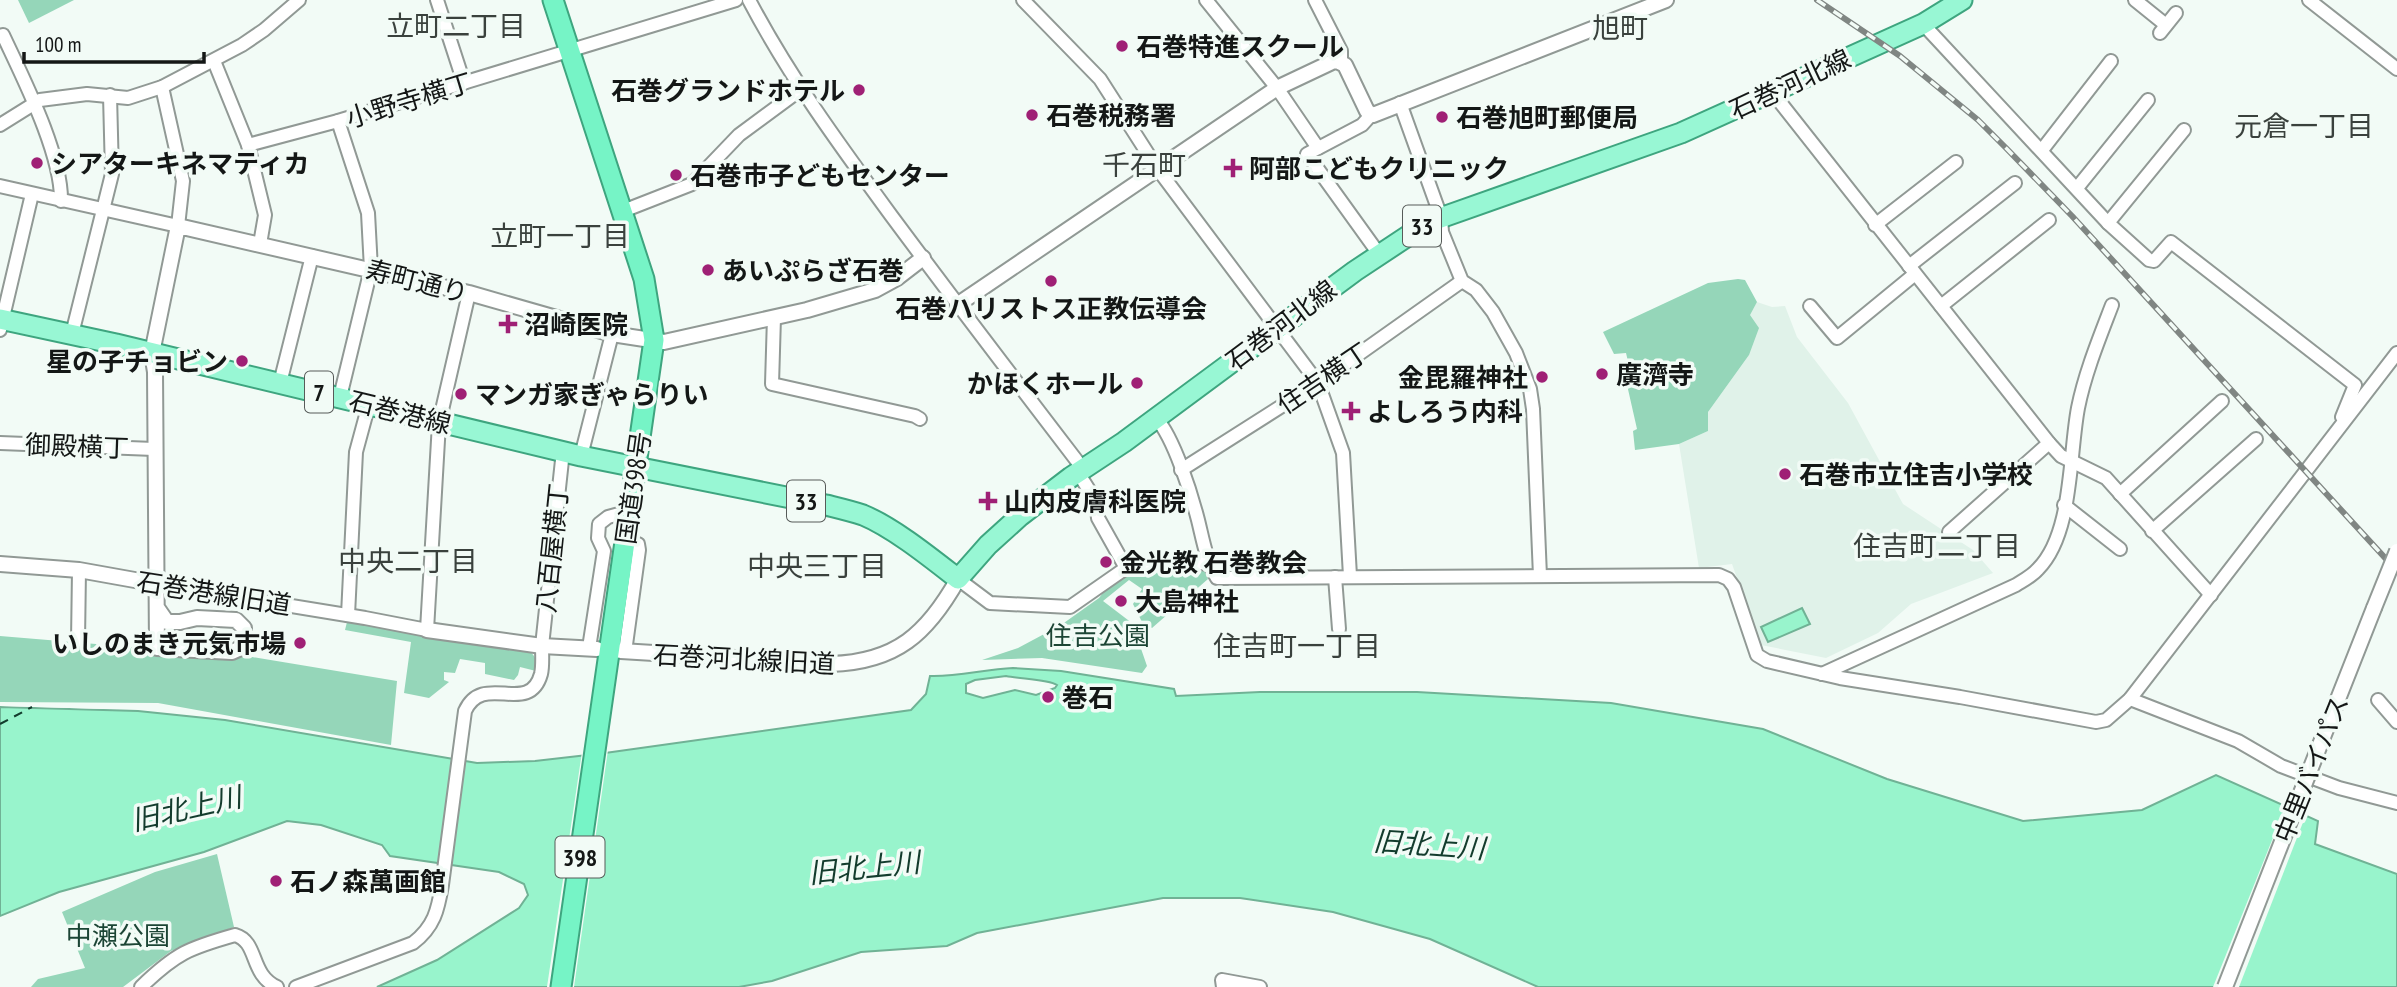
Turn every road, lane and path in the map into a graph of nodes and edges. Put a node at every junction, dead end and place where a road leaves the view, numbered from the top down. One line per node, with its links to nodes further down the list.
1 (299, 0): 17 (street)
2 (437, 0): 21 (street)
3 (553, 0): 16 (highway, 国道398号 / 398)
4 (736, 0): 16 (street, 小野寺横丁)
5 (749, 0): 24 (street)
6 (1023, 0): 38 (street)
7 (1206, 0): 23 (street)
8 (1315, 0): 19 (street)
9 (1666, 0): 29 (street)
10 (2135, 0): 13 (street)
11 (2309, 0): 20 (street)
12 (1955, 2): 14 (main road, 石巻河北線 / 33)
13 (2176, 13)
14 (1923, 24): 25 (main road, 石巻河北線 / 33); 36 (street)
15 (3, 35): 28 (street)
16 (570, 51): 21 (street, 小野寺横丁); 45 (highway, 国道398号 / 398)
17 (214, 61): 22 (street); 34 (street)
18 (2112, 61): 36 (street)
19 (1341, 62): 23 (street); 30 (street)
20 (2397, 69)
21 (464, 83): 31 (street, 小野寺横丁)
22 (162, 87): 26 (street); 50 (street)
23 (1277, 88): 35 (street); 38 (street)
24 (800, 90): 45 (street); 54 (street)
25 (1772, 92): 46 (main road, 石巻河北線 / 33); 49 (street)
26 (110, 95): 28 (street); 44 (street)
27 (2148, 100): 41 (street)
28 (34, 103): 32 (street); 43 (street)
29 (1400, 103): 30 (street); 46 (street)
30 (1371, 115): 35 (street)
31 (338, 121): 34 (street, 小野寺横丁); 55 (street)
32 (0, 125)
33 (2184, 130): 48 (street)
34 (248, 145): 51 (street)
35 (1318, 148): 52 (street)
36 (2042, 150): 41 (street)
37 (1955, 162): 49 (street)
38 (1157, 168): 59 (street); 65 (street)
39 (2015, 183): 56 (street)
40 (0, 186): 42 (street)
41 (2077, 188): 48 (street)
42 (32, 194): 43 (street); 64 (street)
43 (61, 201): 44 (street)
44 (105, 210): 50 (street); 66 (street)
45 (623, 211): 68 (highway, 国道398号 / 398)
46 (1441, 217): 52 (main road, 石巻河北線 / 33); 57 (street)
47 (2049, 220): 61 (street)
48 (2108, 223): 79 (street)
49 (1875, 225): 56 (street)
50 (178, 226): 51 (street, 寿町通り); 69 (street)
51 (260, 244): 53 (street, 寿町通り)
52 (1379, 254): 65 (main road, 石巻河北線 / 33)
53 (312, 256): 55 (street, 寿町通り); 71 (street)
54 (923, 258): 59 (street); 63 (street, 寿町通り)
55 (371, 269): 58 (street, 寿町通り); 73 (street)
56 (1912, 270): 60 (street); 61 (street)
57 (1462, 281): 72 (street, 住吉横丁); 103 (street)
58 (469, 293): 67 (street, 寿町通り); 78 (street)
59 (957, 305): 87 (street)
60 (1811, 306)
61 (1941, 306): 82 (street)
62 (2112, 306): 85 (street)
63 (774, 317): 68 (street, 寿町通り); 77 (street)
64 (1, 323): 66 (main road, 石巻港線 / 7)
65 (1278, 328): 72 (street); 76 (main road, 石巻河北線 / 33)
66 (72, 334): 69 (main road, 石巻港線 / 7)
67 (612, 334): 68 (street, 寿町通り); 84 (street, 八百屋横丁)
68 (654, 340): 86 (highway, 国道398号 / 398)
69 (152, 353): 71 (main road, 石巻港線 / 7); 83 (street)
70 (2397, 353): 79 (street)
71 (281, 383): 73 (main road, 石巻港線 / 7)
72 (1318, 383): 88 (street, 住吉横丁); 102 (street)
73 (340, 397): 75 (main road, 石巻港線 / 7)
74 (2222, 401): 89 (street)
75 (369, 404): 78 (main road, 石巻港線 / 7); 108 (street)
76 (1156, 418): 87 (main road, 石巻河北線 / 33); 88 (street)
77 (920, 419)
78 (439, 423): 84 (main road, 石巻港線 / 7); 110 (street)
79 (2336, 430): 106 (street)
80 (2256, 439): 92 (street)
81 (0, 443): 83 (street, 御殿横丁)
82 (2049, 443): 85 (street); 93 (street)
83 (154, 449): 105 (street)
84 (572, 453): 86 (main road, 石巻港線 / 7); 112 (street, 八百屋横丁)
85 (2072, 463): 89 (street); 90 (street)
86 (636, 468): 91 (highway, 国道398号 / 398); 104 (main road, 33)
87 (1082, 469): 99 (street); 104 (main road, 石巻河北線 / 33)
88 (1181, 470): 98 (street)
89 (2120, 494): 92 (street)
90 (2064, 505): 95 (street); 115 (street)
91 (630, 511): 94 (highway, 国道398号 / 398); 113 (street)
92 (2152, 531): 106 (street)
93 (1950, 532)
94 (626, 541): 114 (street); 123 (highway, 国道398号 / 398)
95 (2120, 549)
96 (2397, 551): 126 (street, 中里バイパス, bridge)
97 (0, 564): 100 (street, 石巻港線旧道)
98 (1209, 564): 99 (street); 101 (street)
99 (1126, 568): 104 (street)
100 (79, 570): 105 (street, 石巻港線旧道); 111 (street)
101 (1335, 576): 102 (street); 109 (street)
102 (1350, 576): 103 (street)
103 (1539, 576): 115 (street)
104 (958, 579): 114 (street, 石巻河北線旧道)
105 (157, 584): 107 (street); 108 (street, 石巻港線旧道)
106 (2211, 595): 116 (street)
107 (158, 610): 107 (street)
108 (348, 615): 110 (street, 石巻港線旧道)
109 (1339, 629)
110 (427, 631): 112 (street)
111 (78, 641)
112 (542, 646): 113 (street); 122 (street, 八百屋横丁)
113 (593, 648)
114 (623, 652)
115 (1814, 672): 116 (street)
116 (2130, 699): 119 (street)
117 (2378, 699): 118 (street)
118 (2397, 722)
119 (2397, 803)
120 (141, 987): 121 (street)
121 (277, 987)
122 (296, 987)
123 (561, 987)
124 (1223, 987): 125 (street)
125 (1260, 987)
126 (2225, 987)

